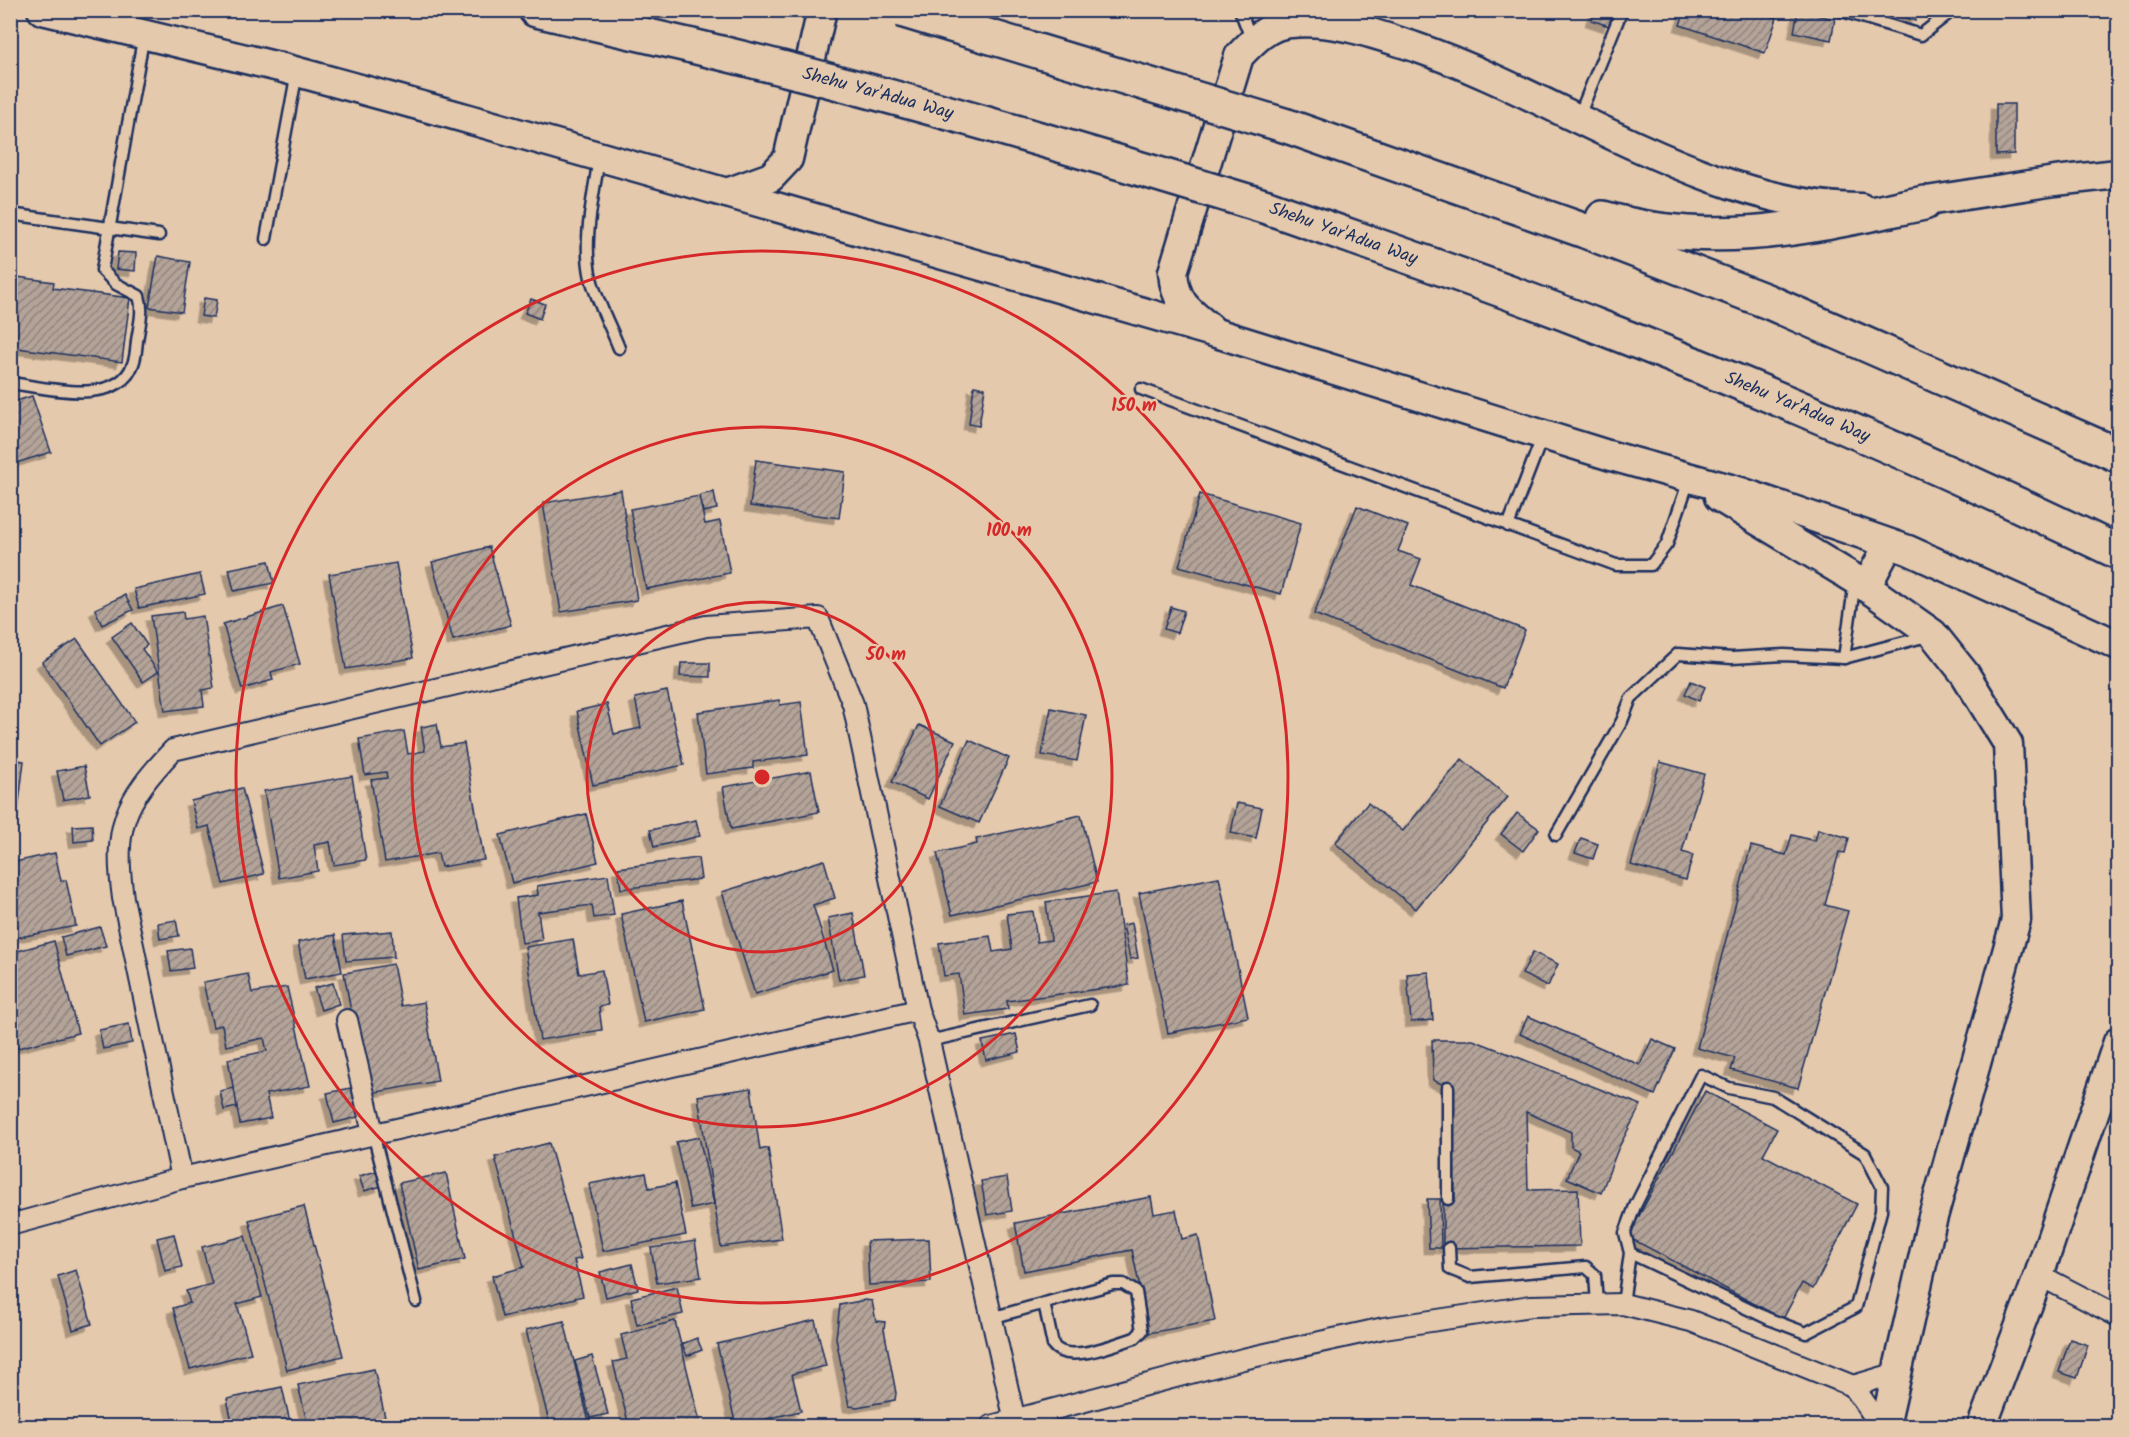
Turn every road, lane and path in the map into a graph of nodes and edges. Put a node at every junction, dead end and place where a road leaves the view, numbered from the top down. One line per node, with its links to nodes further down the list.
1 (42, 10): 9 (street)
2 (536, 10): 33 (highway, Shehu Yar'Adua Way, bridge)
3 (822, 10): 18 (street)
4 (901, 10): 15 (highway, bridge)
5 (1240, 10): 10 (lane)
6 (1623, 10): 12 (lane)
7 (1839, 10): 8 (lane)
8 (1953, 10)
9 (144, 34): 11 (street); 21 (lane)
10 (1252, 42): 12 (street); 24 (street)
11 (297, 72): 13 (street); 23 (lane)
12 (1579, 117): 19 (street)
13 (600, 157): 18 (street); 25 (lane)
14 (2118, 162): 17 (street)
15 (1416, 172): 19 (highway); 29 (highway)
16 (2118, 174): 17 (street)
17 (2055, 181): 19 (street)
18 (727, 194): 24 (street)
19 (1924, 203)
20 (10, 214): 21 (lane)
21 (110, 228): 22 (lane); 26 (lane)
22 (159, 235)
23 (266, 239)
24 (1216, 333): 28 (street)
25 (619, 348)
26 (10, 383)
27 (1141, 389): 31 (lane)
28 (1543, 435): 30 (street); 31 (lane)
29 (2118, 455)
30 (1689, 478): 31 (lane); 32 (street); 34 (street)
31 (1508, 526)
32 (1889, 544): 34 (street); 36 (street)
33 (2118, 552)
34 (1861, 583): 35 (street); 37 (lane)
35 (1933, 634): 37 (lane); 58 (street)
36 (2118, 645)
37 (1844, 658): 38 (lane)
38 (1556, 835)
39 (1090, 1005): 42 (lane)
40 (918, 1010): 42 (street); 45 (street); 46 (street)
41 (347, 1020): 45 (street)
42 (929, 1041): 57 (street)
43 (2118, 1042): 51 (street)
44 (1448, 1087): 47 (lane)
45 (373, 1133): 46 (street); 52 (lane)
46 (182, 1178): 48 (street)
47 (1448, 1199)
48 (10, 1225)
49 (1449, 1248): 54 (lane)
50 (1630, 1253): 50 (lane); 55 (lane)
51 (2039, 1275): 56 (street); 63 (street)
52 (416, 1301)
53 (1044, 1303): 53 (lane); 57 (lane)
54 (1597, 1304): 55 (street); 60 (street)
55 (1623, 1304): 59 (street)
56 (2118, 1316)
57 (991, 1318): 60 (street)
58 (1900, 1372): 59 (street); 62 (street)
59 (1853, 1386): 62 (street)
60 (1015, 1421): 61 (street)
61 (991, 1426)
62 (1883, 1426)
63 (1982, 1426)

